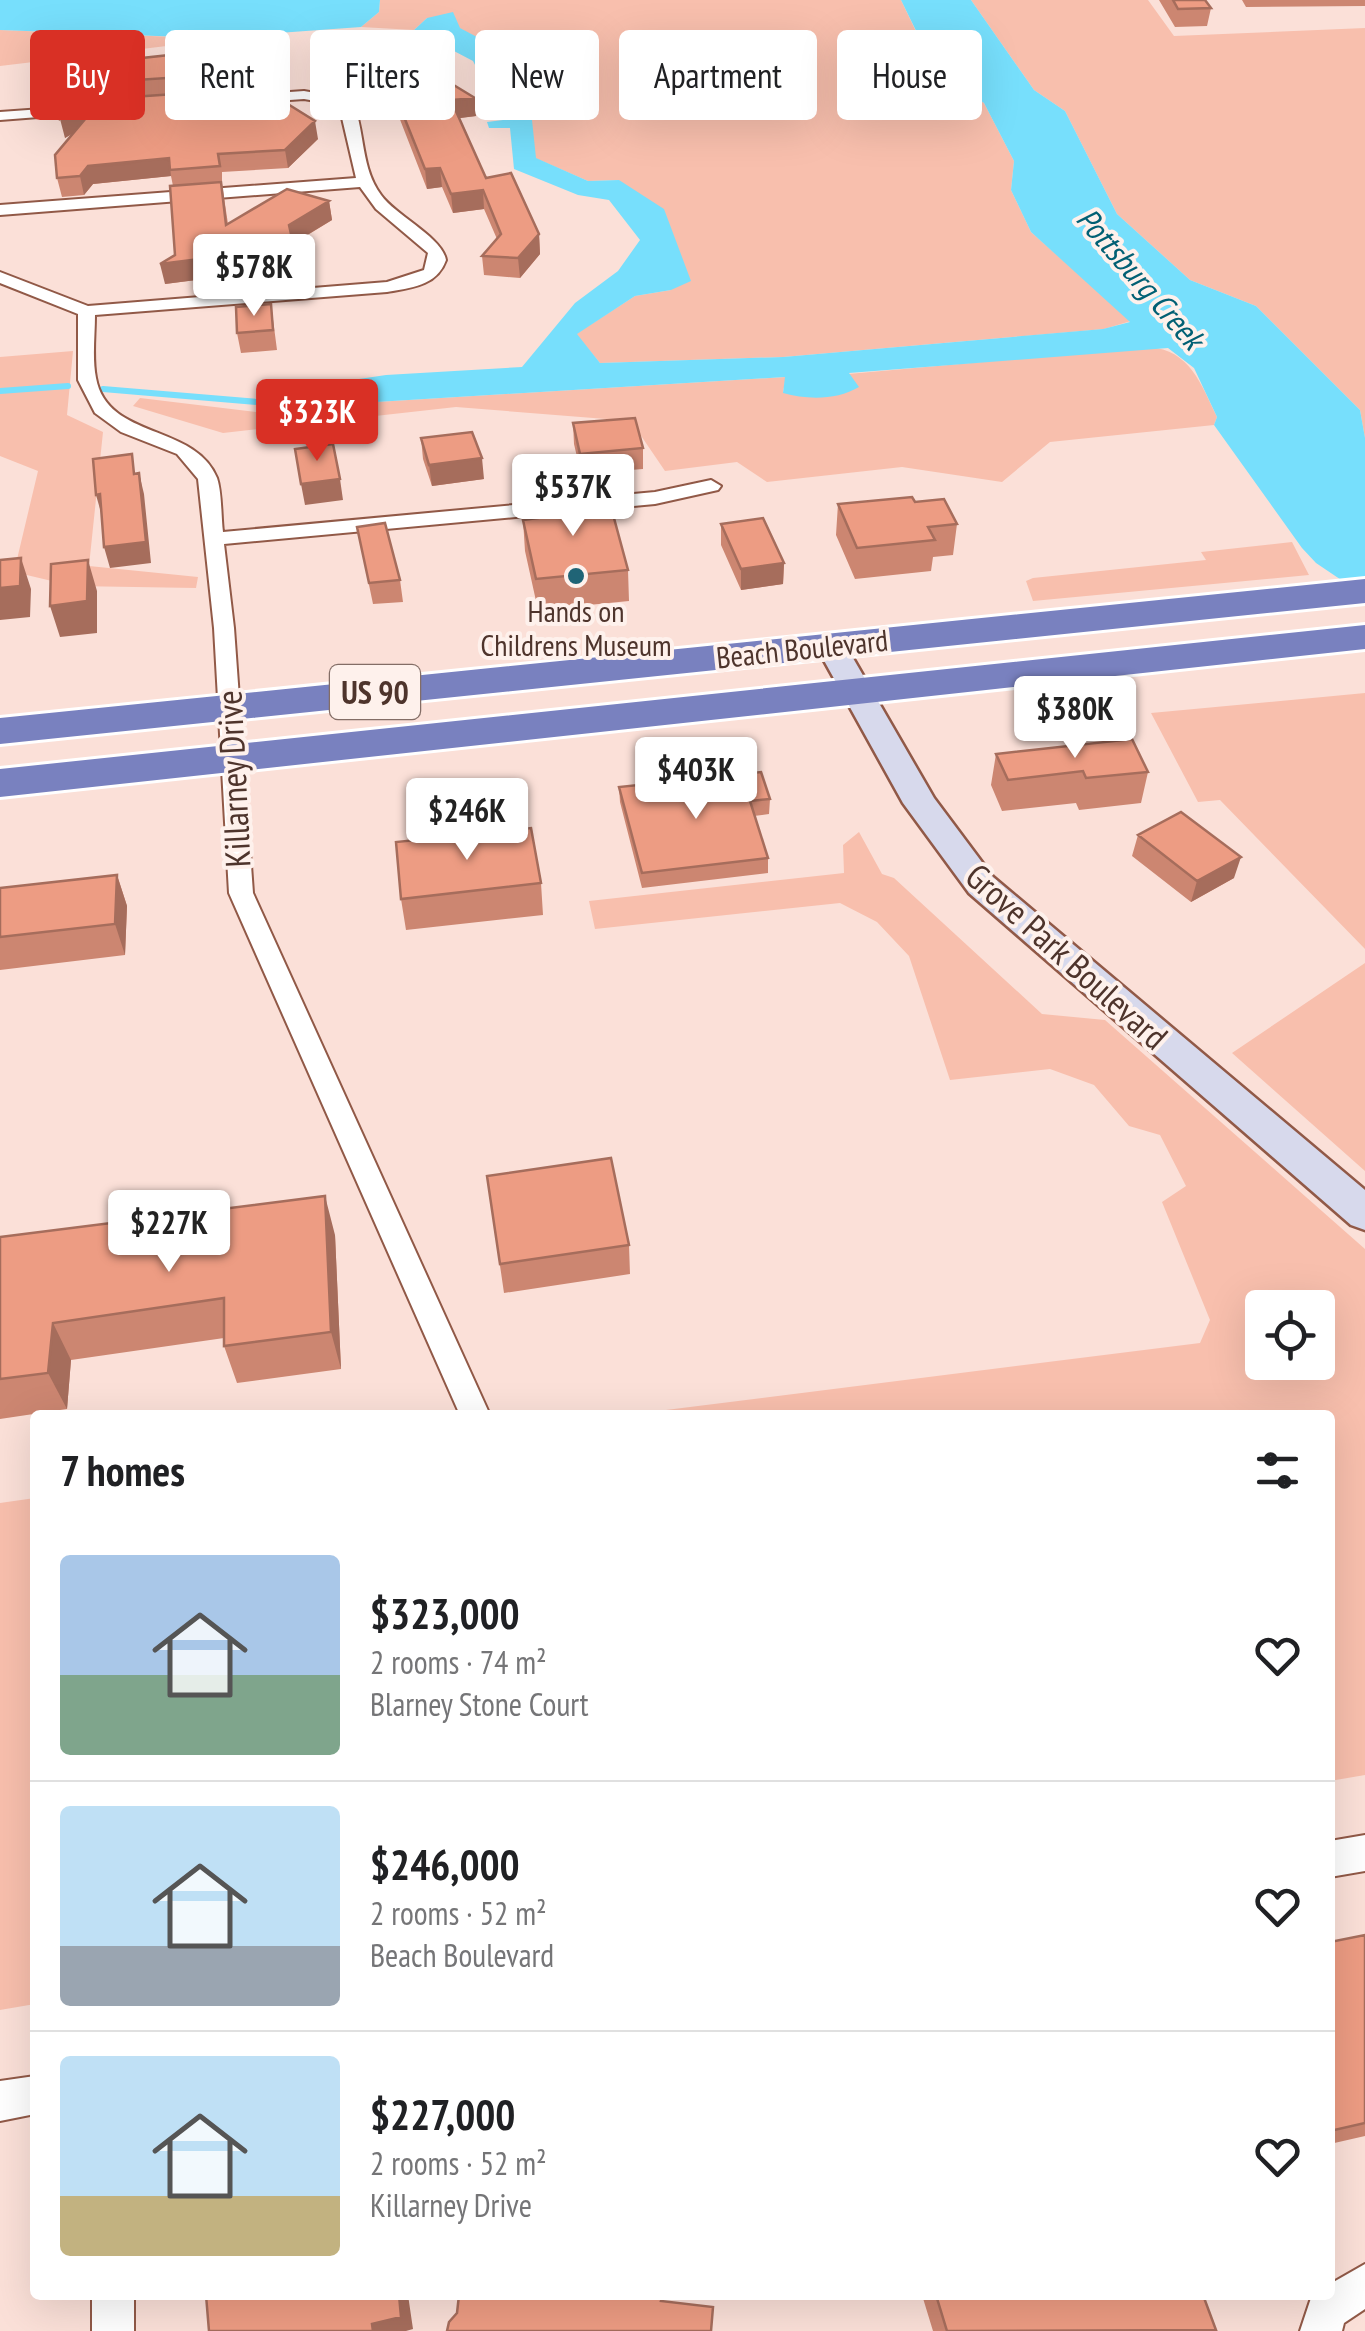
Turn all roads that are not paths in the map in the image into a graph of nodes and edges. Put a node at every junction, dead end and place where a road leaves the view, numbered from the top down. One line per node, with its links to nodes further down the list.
1 (290, 96): 4 (street)
2 (30, 114): 3 (street)
3 (0, 116)
4 (364, 182): 5 (street); 7 (street)
5 (0, 210)
6 (0, 277): 7 (street)
7 (86, 310): 9 (street, Killarney Drive)
8 (711, 486): 9 (street)
9 (216, 539): 14 (street, Killarney Drive)
10 (1365, 591): 12 (highway, Beach Boulevard / US 90)
11 (1365, 637): 13 (highway, US 90)
12 (831, 646): 13 (street, Grove Park Boulevard); 14 (highway, Beach Boulevard / US 90)
13 (858, 692): 16 (highway, US 90); 18 (street, Grove Park Boulevard)
14 (230, 707): 15 (highway, Beach Boulevard / US 90); 16 (street, Killarney Drive)
15 (0, 731)
16 (232, 758): 17 (highway, US 90); 19 (street, Killarney Drive)
17 (0, 783)
18 (1365, 1214)
19 (474, 1410)
20 (1365, 1853): 21 (street)
21 (1335, 1858)
22 (1365, 2286): 25 (street)
23 (113, 2300): 24 (street)
24 (114, 2331)
25 (1321, 2331)

